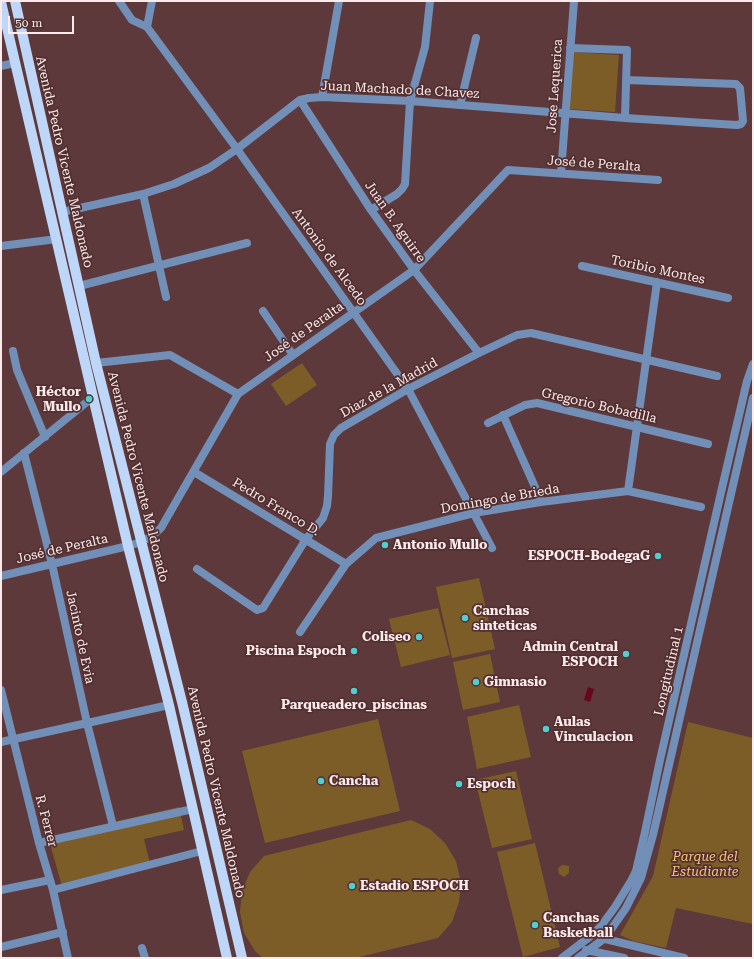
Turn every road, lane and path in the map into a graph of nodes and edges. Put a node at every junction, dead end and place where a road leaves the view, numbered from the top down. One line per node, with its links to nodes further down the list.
1 (15, 1): 25 (main road, Avenida Pedro Vicente Maldonado)
2 (119, 1): 8 (street, Antonio de Alcedo)
3 (152, 1): 8 (street)
4 (339, 1): 14 (street)
5 (430, 1): 16 (street)
6 (574, 1): 10 (street, Jose Lequerica)
7 (1, 2): 11 (main road, Avenida Pedro Vicente Maldonado)
8 (147, 27): 20 (street, Antonio de Alcedo)
9 (476, 38): 17 (street)
10 (570, 48): 13 (street); 18 (street, Jose Lequerica)
11 (15, 62): 12 (street); 26 (main road, Avenida Pedro Vicente Maldonado)
12 (1, 66)
13 (626, 80): 19 (street); 19 (street, Juan Machado de Chavez)
14 (322, 97): 15 (street, Juan Machado de Chavez); 16 (street, Juan Machado de Chavez)
15 (300, 100): 20 (street, Juan Machado de Chavez); 24 (street, Juan B. Aguirre)
16 (410, 101): 17 (street, Juan Machado de Chavez); 24 (street)
17 (460, 105): 18 (street, Juan Machado de Chavez)
18 (566, 114): 19 (street, Juan Machado de Chavez); 21 (street, Jose Lequerica)
19 (625, 118)
20 (237, 149): 23 (street, Juan Machado de Chavez); 37 (street, Antonio de Alcedo)
21 (561, 173): 22 (street, José de Peralta); 31 (street, José de Peralta)
22 (658, 180)
23 (143, 194): 25 (street, Juan Machado de Chavez); 29 (street)
24 (371, 210): 31 (street, Juan B. Aguirre)
25 (62, 212): 33 (main road, Avenida Pedro Vicente Maldonado)
26 (57, 239): 28 (street); 47 (main road, Avenida Pedro Vicente Maldonado)
27 (247, 243): 29 (street)
28 (1, 246)
29 (159, 266): 33 (street); 34 (street)
30 (582, 266): 32 (street, Toribio Montes)
31 (414, 270): 37 (street, José de Peralta); 39 (street, Juan B. Aguirre)
32 (657, 282): 35 (street, Toribio Montes); 41 (street)
33 (79, 286): 42 (main road, Avenida Pedro Vicente Maldonado)
34 (166, 297)
35 (728, 298)
36 (263, 311): 40 (street)
37 (354, 312): 40 (street, José de Peralta); 45 (street, Antonio de Alcedo)
38 (13, 351): 52 (street)
39 (478, 353): 41 (street, Diaz de la Madrid); 45 (street, Diaz de la Madrid)
40 (293, 355): 46 (street, José de Peralta)
41 (646, 360): 44 (street, Diaz de la Madrid); 51 (street)
42 (96, 363): 46 (street); 62 (main road, Avenida Pedro Vicente Maldonado)
43 (753, 364): 83 (street, Longitudinal 1)
44 (717, 376)
45 (408, 389): 60 (street, Antonio de Alcedo); 61 (street, Diaz de la Madrid)
46 (238, 394): 56 (street, José de Peralta)
47 (93, 397): 52 (street); 63 (main road, Avenida Pedro Vicente Maldonado)
48 (753, 398): 84 (street, Longitudinal 1)
49 (503, 415): 50 (street, Gregorio Bobadilla); 51 (street, Gregorio Bobadilla); 58 (street)
50 (488, 423)
51 (637, 427): 53 (street, Gregorio Bobadilla); 57 (street)
52 (45, 437): 54 (street)
53 (708, 444)
54 (24, 453): 55 (street); 65 (street, Jacinto de Evia)
55 (1, 472)
56 (194, 472): 61 (street, Pedro Franco D.); 62 (street, José de Peralta)
57 (628, 491): 58 (street, Domingo de Brieda); 59 (street, Domingo de Brieda)
58 (541, 502): 60 (street, Domingo de Brieda)
59 (702, 507)
60 (474, 513): 64 (street, Antonio de Alcedo); 66 (street, Domingo de Brieda)
61 (306, 540): 66 (street, Pedro Franco D.); 67 (street, Diaz de la Madrid)
62 (141, 542): 63 (street, José de Peralta); 92 (main road, Avenida Pedro Vicente Maldonado)
63 (128, 546): 65 (street, José de Peralta); 71 (main road, Avenida Pedro Vicente Maldonado)
64 (492, 548)
65 (52, 564): 68 (street, José de Peralta); 72 (street, Jacinto de Evia)
66 (346, 564): 69 (street, Domingo de Brieda)
67 (197, 569)
68 (1, 576)
69 (300, 632)
70 (1, 690): 73 (street, R. Ferrer)
71 (169, 705): 72 (street); 75 (main road, Avenida Pedro Vicente Maldonado)
72 (87, 723): 73 (street); 76 (street, Jacinto de Evia)
73 (13, 739): 74 (street); 77 (street, R. Ferrer)
74 (1, 742)
75 (193, 810): 76 (street); 78 (main road, Avenida Pedro Vicente Maldonado)
76 (112, 826): 77 (street)
77 (39, 843): 79 (street, R. Ferrer)
78 (202, 851): 81 (street); 91 (main road, Avenida Pedro Vicente Maldonado)
79 (50, 880): 80 (street); 81 (street, R. Ferrer)
80 (1, 890)
81 (53, 890): 82 (street, R. Ferrer)
82 (63, 932): 85 (street); 89 (street, R. Ferrer)
83 (592, 935): 84 (street); 87 (street, Longitudinal 1)
84 (604, 938): 88 (street, Longitudinal 1); 96 (street)
85 (1, 947)
86 (142, 948): 90 (street)
87 (576, 948): 88 (street); 93 (street, Longitudinal 1)
88 (589, 950): 94 (street, Longitudinal 1); 95 (street)
89 (68, 958)
90 (145, 958)
91 (227, 958)
92 (242, 958)
93 (562, 958)
94 (578, 958)
95 (624, 958)
96 (684, 958)

